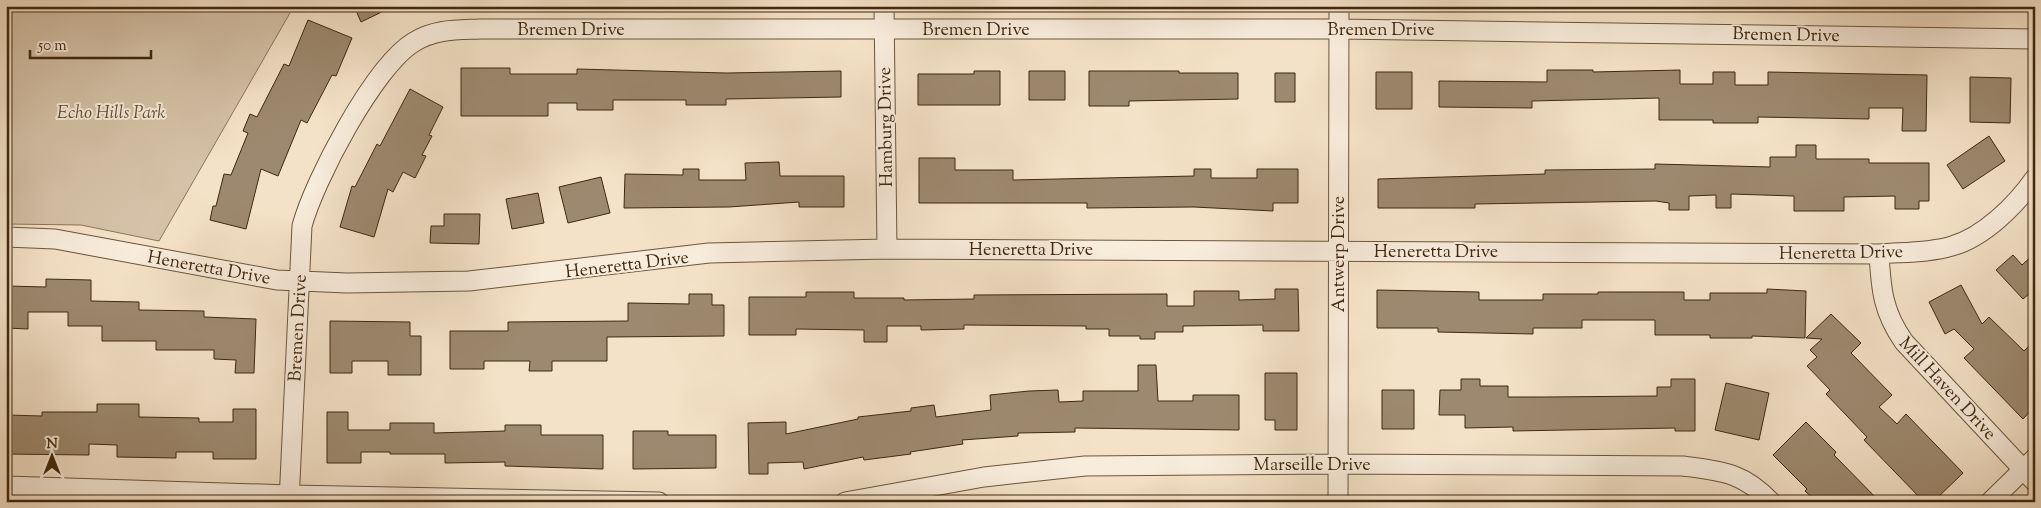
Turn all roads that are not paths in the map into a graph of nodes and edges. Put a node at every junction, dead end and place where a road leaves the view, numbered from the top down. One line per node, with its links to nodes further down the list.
1 (884, 6): 3 (street, Hamburg Drive)
2 (1339, 6): 4 (street, Antwerp Drive)
3 (883, 29): 4 (street, Bremen Drive); 8 (street, Hamburg Drive); 11 (street, Bremen Drive)
4 (1338, 29): 5 (street, Bremen Drive); 9 (street, Antwerp Drive)
5 (2035, 39)
6 (2035, 178): 10 (street, Heneretta Drive)
7 (6, 236): 11 (street, Heneretta Drive)
8 (887, 249): 9 (street, Heneretta Drive); 11 (street, Heneretta Drive)
9 (1338, 251): 10 (street, Heneretta Drive); 12 (street, Antwerp Drive)
10 (1879, 254): 13 (street, Mill Haven Drive)
11 (299, 281): 15 (street, Bremen Drive)
12 (1338, 464): 17 (street, Marseille Drive); 18 (street, Antwerp Drive); 19 (street, Marseille Drive)
13 (2031, 470): 20 (street)
14 (6, 486): 15 (street)
15 (290, 498): 16 (street)
16 (659, 502)
17 (845, 502)
18 (1338, 502)
19 (1771, 502)
20 (1990, 502)

